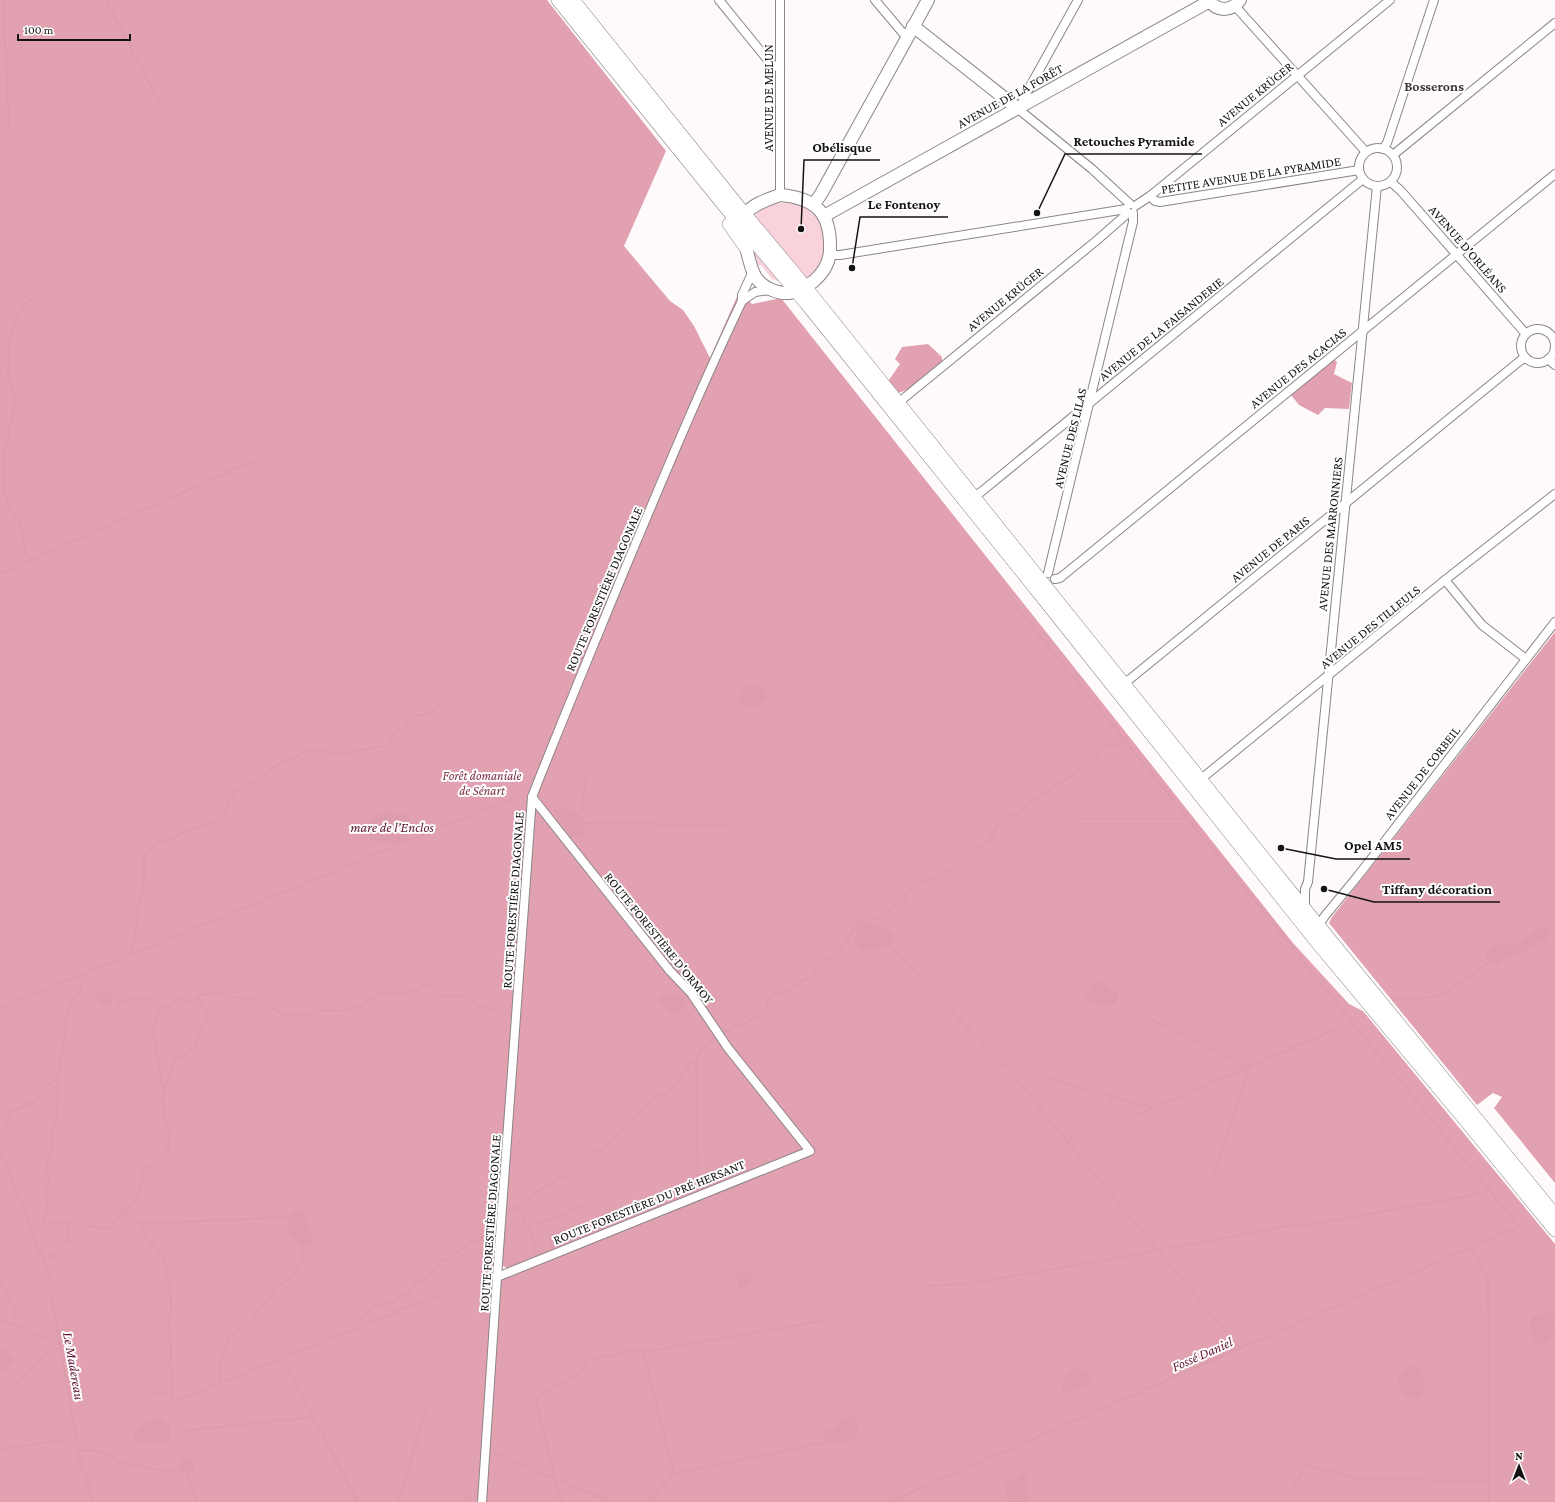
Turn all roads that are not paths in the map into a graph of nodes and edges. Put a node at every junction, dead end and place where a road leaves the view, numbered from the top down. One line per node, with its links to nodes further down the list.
1 (558, 0): 25 (main road)
2 (573, 0): 31 (main road)
3 (719, 0): 15 (street)
4 (780, 0): 15 (street, AVENUE DE MELUN)
5 (875, 0): 14 (street)
6 (928, 0): 13 (street)
7 (1078, 0): 17 (street)
8 (1210, 0): 11 (street); 17 (street, AVENUE DE LA FORÊT)
9 (1390, 0): 16 (street, AVENUE KRÜGER)
10 (1434, 0): 18 (street)
11 (1237, 3): 16 (street)
12 (1555, 23): 20 (street)
13 (914, 26): 14 (street); 17 (street)
14 (907, 38): 29 (street)
15 (780, 68): 27 (street, AVENUE DE MELUN)
16 (1298, 75): 19 (street); 28 (street, AVENUE KRÜGER)
17 (1019, 107): 30 (street); 32 (street, AVENUE DE LA FORÊT)
18 (1383, 149): 19 (street); 20 (street)
19 (1366, 152): 21 (street)
20 (1393, 155): 24 (street)
21 (1359, 170): 23 (street); 28 (street, PETITE AVENUE DE LA PYRAMIDE)
22 (1555, 174): 35 (street, AVENUE DES ACACIAS)
23 (1363, 179): 26 (street); 47 (street, AVENUE DE LA FAISANDERIE)
24 (1390, 182): 26 (street); 35 (street, AVENUE D'ORLÉANS)
25 (707, 183): 33 (main road); 34 (main road)
26 (1377, 186): 41 (street, AVENUE DES MARRONNIERS)
27 (780, 195): 29 (street); 31 (street)
28 (1150, 196): 30 (street, AVENUE KRÜGER)
29 (814, 204): 32 (street)
30 (1130, 209): 36 (street); 47 (street, AVENUE DES LILAS); 48 (street, AVENUE KRÜGER)
31 (745, 214): 33 (street); 38 (main road)
32 (824, 216): 36 (street)
33 (743, 228): 34 (street); 38 (main road)
34 (746, 248): 37 (street)
35 (1457, 254): 41 (street, AVENUE DES ACACIAS); 42 (street, AVENUE D'ORLÉANS)
36 (830, 255): 38 (street)
37 (753, 271): 39 (street); 40 (street, ROUTE FORESTIÈRE DIAGONALE)
38 (800, 289): 39 (street); 48 (main road); 63 (main road)
39 (771, 290): 40 (street)
40 (742, 300): 61 (street, ROUTE FORESTIÈRE DIAGONALE)
41 (1363, 331): 51 (street, AVENUE DES MARRONNIERS); 53 (street, AVENUE DES ACACIAS)
42 (1526, 334): 43 (street); 44 (street)
43 (1554, 337): 45 (street)
44 (1526, 358): 45 (street); 51 (street, AVENUE DE PARIS)
45 (1548, 359): 46 (street)
46 (1555, 365)
47 (1091, 402): 50 (street, AVENUE DE LA FAISANDERIE); 52 (street, AVENUE DES LILAS)
48 (898, 403): 50 (main road)
49 (1555, 494): 54 (street, AVENUE DES TILLEULS)
50 (973, 497): 52 (main road)
51 (1346, 504): 58 (street, AVENUE DES MARRONNIERS); 59 (street, AVENUE DE PARIS)
52 (1042, 574): 53 (street); 55 (main road)
53 (1055, 579): 55 (street)
54 (1445, 580): 57 (street); 58 (street, AVENUE DES TILLEULS)
55 (1050, 592): 59 (main road)
56 (1555, 622): 57 (street, AVENUE DE CORBEIL)
57 (1526, 660): 65 (street, AVENUE DE CORBEIL)
58 (1328, 676): 60 (street, AVENUE DES TILLEULS); 62 (street, AVENUE DES MARRONNIERS)
59 (1123, 683): 60 (main road)
60 (1201, 779): 63 (main road)
61 (532, 797): 67 (street, ROUTE FORESTIÈRE D'ORMOY); 70 (street, ROUTE FORESTIÈRE DIAGONALE)
62 (1307, 884): 63 (street); 64 (street, AVENUE DES MARRONNIERS)
63 (1283, 891): 64 (main road); 66 (main road)
64 (1304, 909): 65 (main road)
65 (1318, 926): 66 (street); 68 (main road)
66 (1316, 941): 69 (main road)
67 (810, 1151): 70 (street, ROUTE FORESTIÈRE DU PRÉ HERSANT)
68 (1555, 1215)
69 (1555, 1230)
70 (497, 1277): 71 (street, ROUTE FORESTIÈRE DIAGONALE)
71 (482, 1502)

